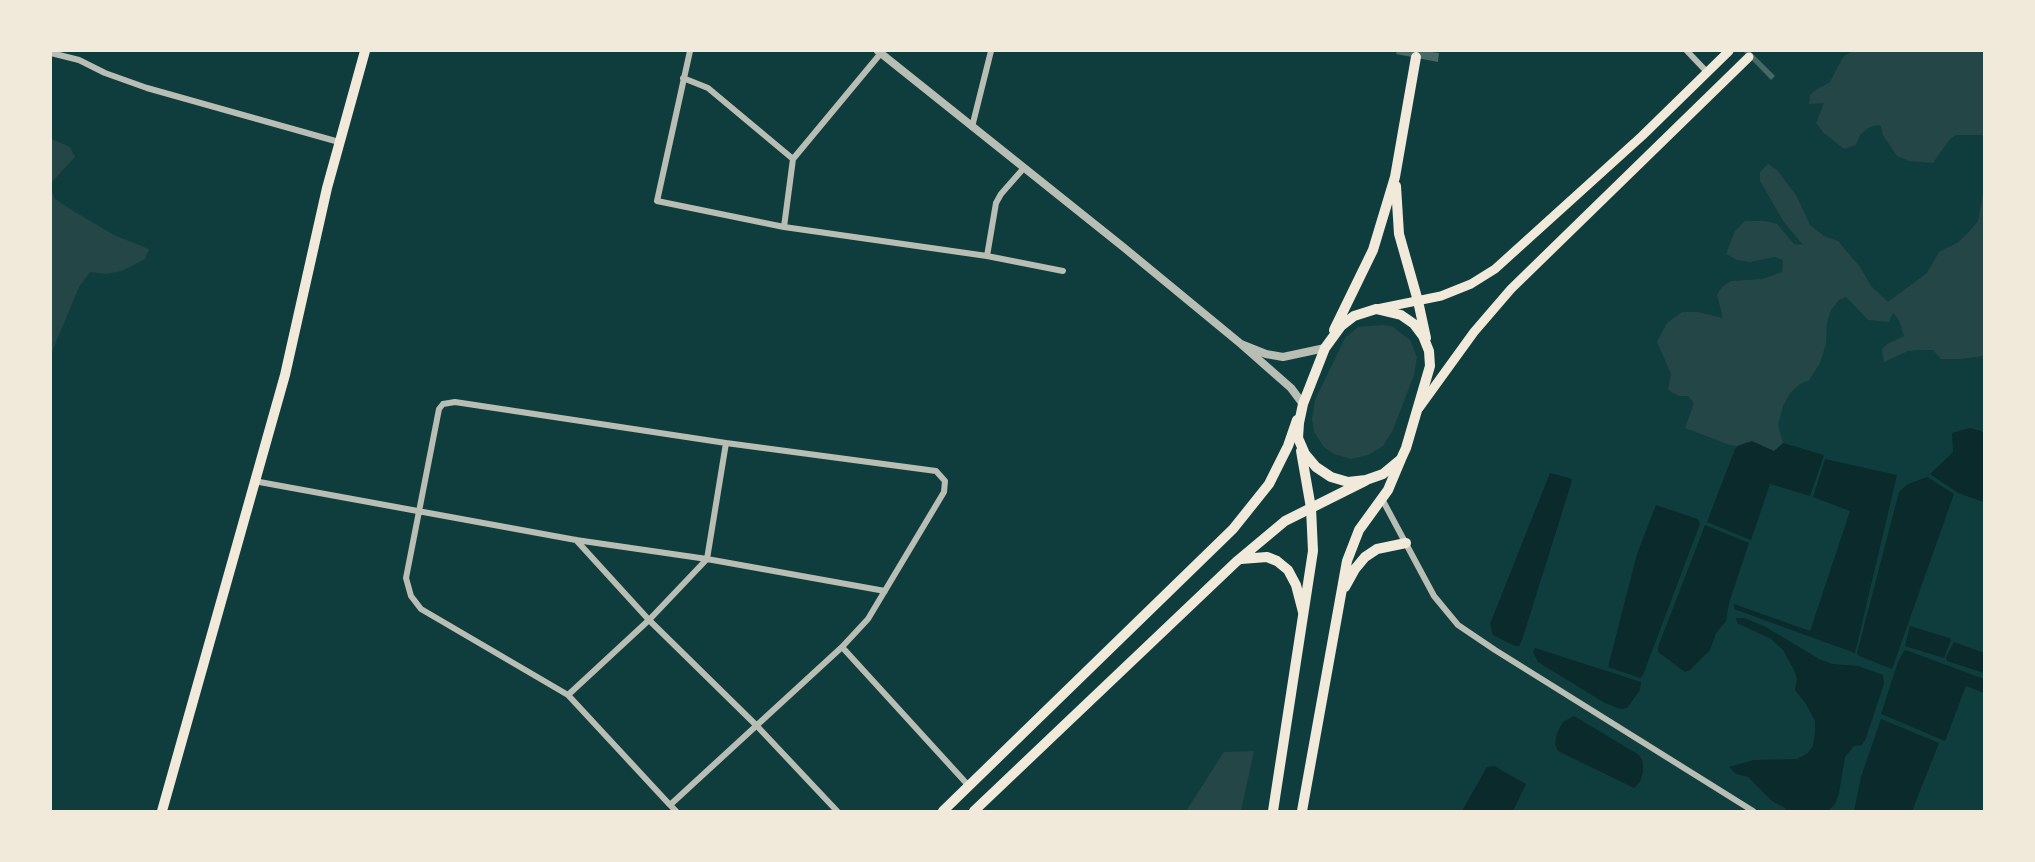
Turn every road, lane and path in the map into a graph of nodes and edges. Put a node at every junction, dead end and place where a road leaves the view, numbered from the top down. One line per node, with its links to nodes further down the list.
1 (365, 51): 13 (main road)
2 (690, 51): 11 (street)
3 (991, 51): 12 (street)
4 (1686, 51): 10 (street)
5 (1729, 51): 10 (main road)
6 (880, 52): 12 (street); 14 (street)
7 (51, 53): 13 (street)
8 (1752, 54): 26 (main road)
9 (1416, 57): 16 (main road)
10 (1707, 72): 20 (main road)
11 (682, 78): 14 (street); 17 (street)
12 (972, 127): 15 (street)
13 (339, 142): 31 (main road)
14 (793, 159): 17 (street)
15 (1023, 169): 18 (street); 22 (street)
16 (1395, 177): 20 (main road); 23 (main road)
17 (784, 227): 18 (street)
18 (987, 256): 19 (street)
19 (1063, 271)
20 (1419, 301): 21 (main road); 24 (main road)
21 (1376, 309): 23 (main road); 24 (main road)
22 (1241, 344): 23 (street); 25 (street)
23 (1325, 348): 25 (main road)
24 (1429, 351): 26 (main road)
25 (1303, 404): 27 (main road); 46 (main road)
26 (1416, 413): 29 (main road)
27 (1298, 438): 30 (main road); 33 (main road)
28 (726, 443): 34 (street); 37 (street); 39 (street)
29 (1401, 459): 30 (main road); 32 (main road)
30 (1366, 480): 33 (main road)
31 (254, 481): 34 (street); 48 (main road)
32 (1382, 499): 36 (street); 40 (main road)
33 (1311, 508): 38 (main road); 41 (main road)
34 (419, 510): 35 (street); 44 (street)
35 (576, 540): 37 (street); 42 (street)
36 (1406, 543): 40 (main road); 55 (street)
37 (707, 559): 39 (street); 42 (street)
38 (1236, 562): 41 (main road); 52 (main road)
39 (885, 591): 43 (street)
40 (1339, 599): 54 (main road)
41 (1304, 614): 53 (main road)
42 (649, 620): 44 (street); 45 (street)
43 (842, 647): 45 (street); 46 (street)
44 (568, 695): 47 (street)
45 (756, 725): 47 (street); 50 (street)
46 (968, 785): 51 (main road)
47 (670, 805): 49 (street)
48 (162, 811)
49 (676, 811)
50 (837, 811)
51 (943, 811)
52 (974, 811)
53 (1273, 811)
54 (1302, 811)
55 (1753, 811)

